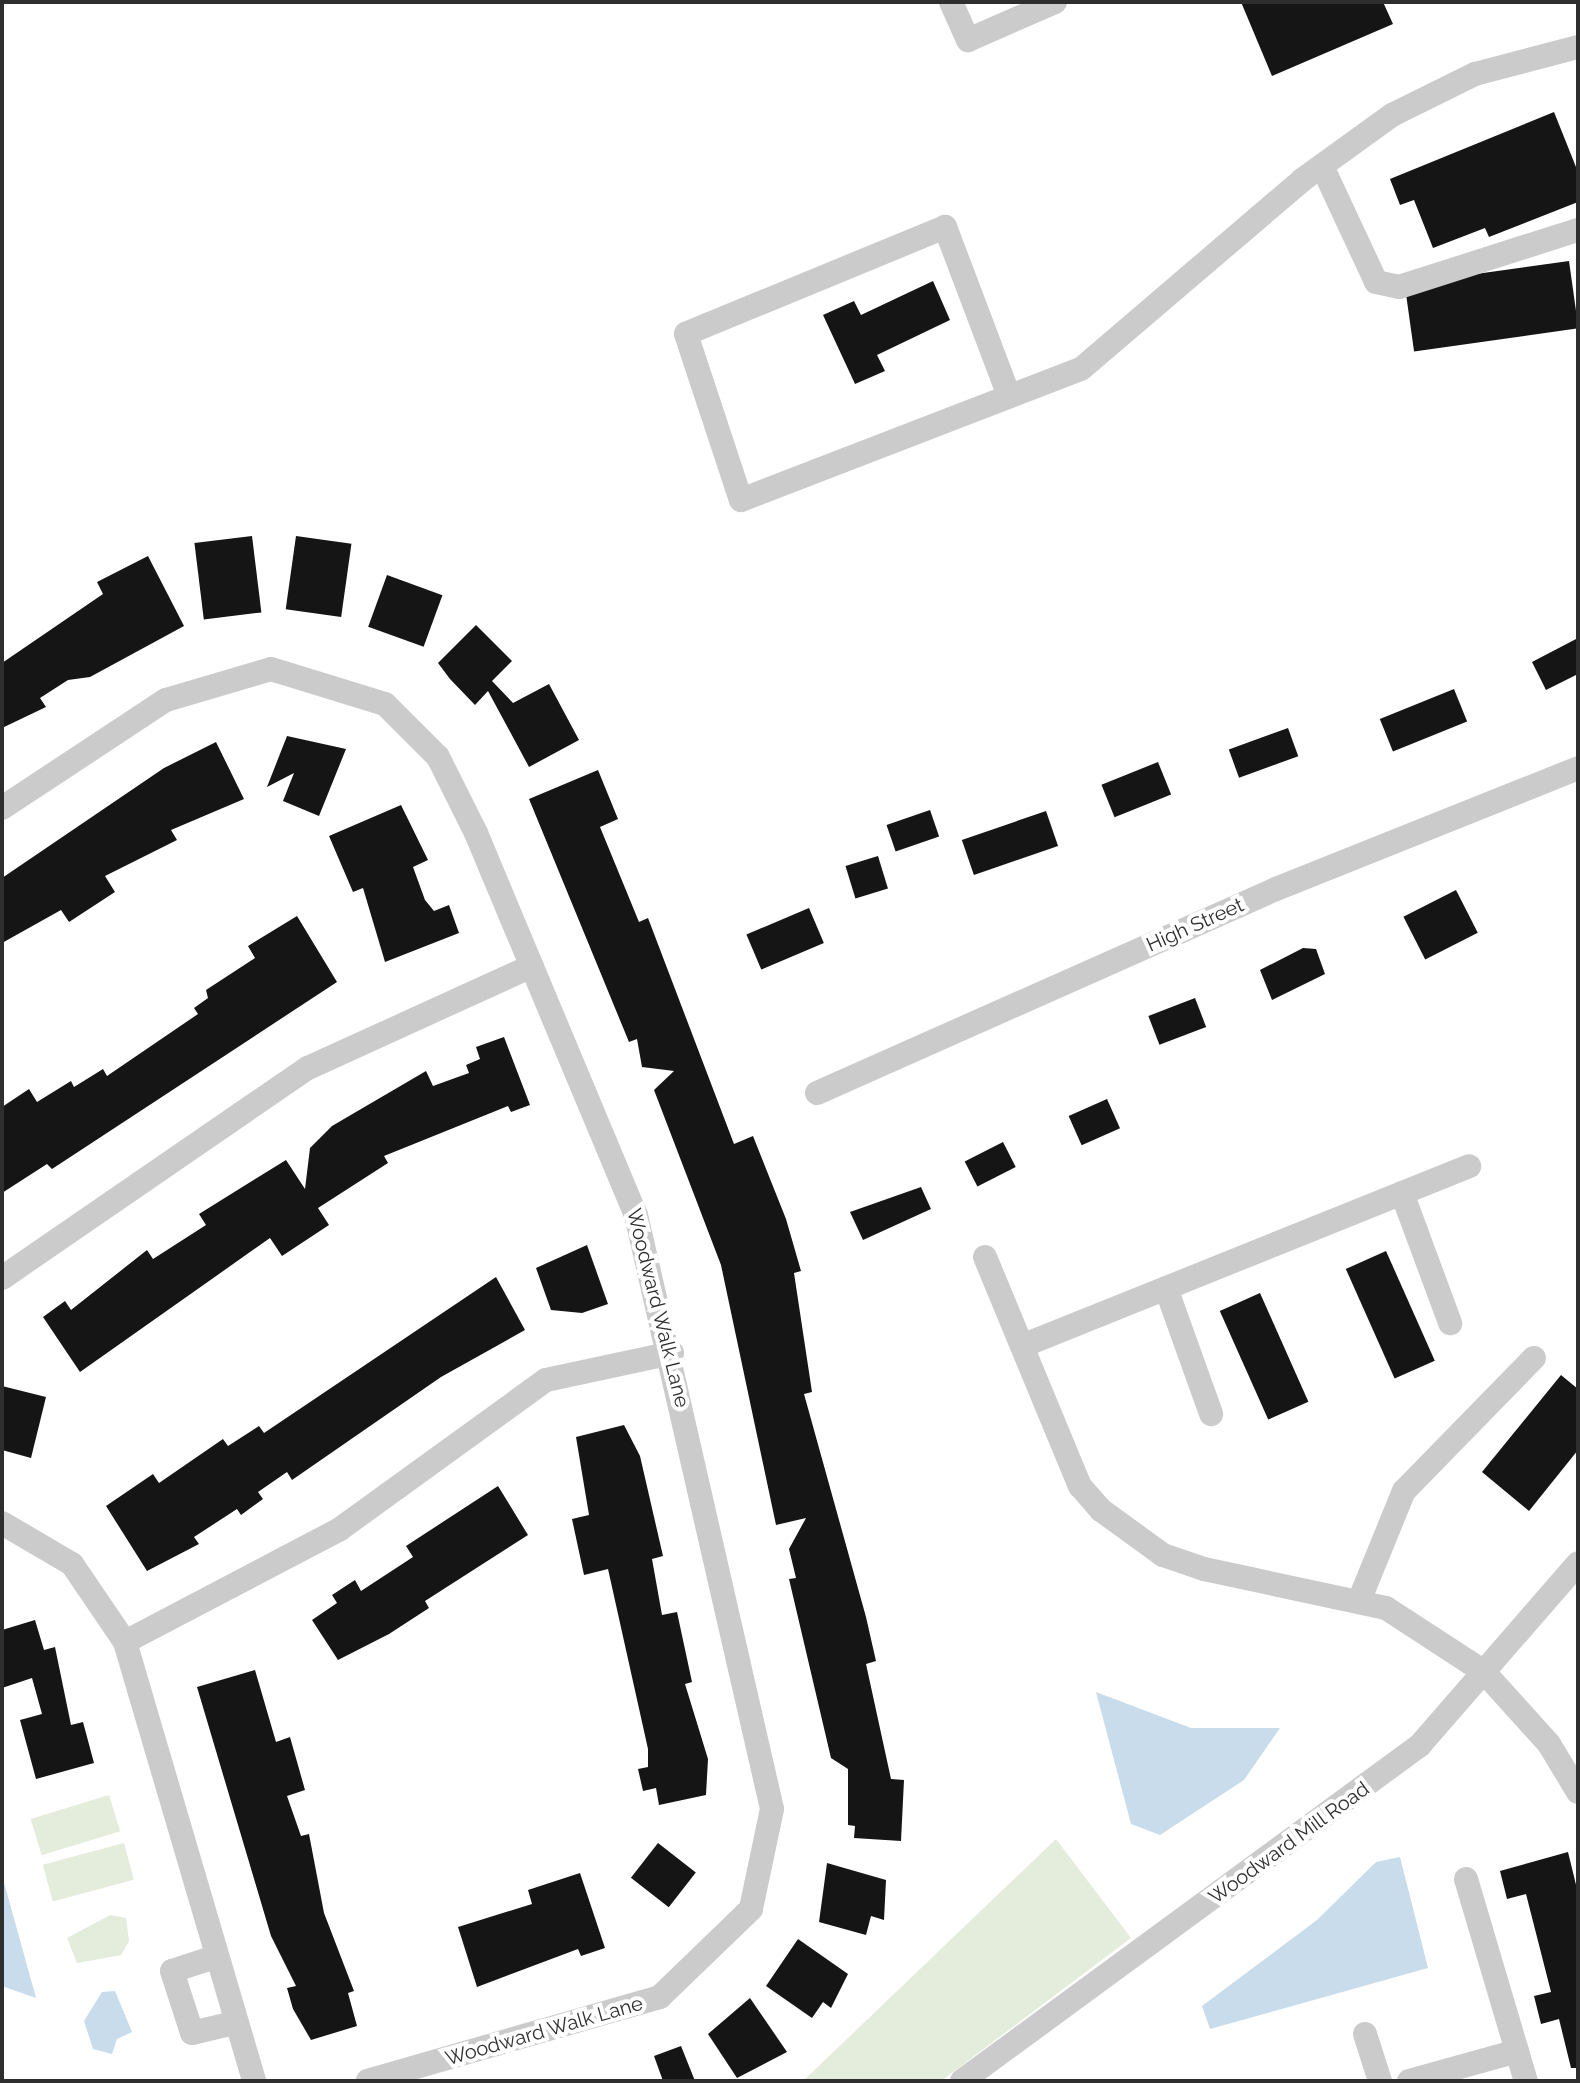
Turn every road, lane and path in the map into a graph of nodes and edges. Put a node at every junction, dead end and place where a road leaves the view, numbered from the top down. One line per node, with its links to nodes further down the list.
1 (951, 2): 2 (street)
2 (1055, 2)
3 (1578, 47): 4 (street)
4 (1322, 166): 5 (street); 6 (street)
5 (1578, 230)
6 (1009, 396): 6 (street)
7 (1578, 768): 10 (street, High Street)
8 (2, 808): 9 (street, Woodward Walk Lane)
9 (532, 966): 14 (street); 18 (street, Woodward Walk Lane)
10 (817, 1093)
11 (1469, 1166): 12 (street)
12 (1402, 1193): 15 (street); 16 (street)
13 (985, 1257): 17 (street)
14 (2, 1278)
15 (1166, 1288): 17 (street); 20 (street)
16 (1450, 1323)
17 (1022, 1346): 23 (street)
18 (672, 1353): 24 (street); 33 (street, Woodward Walk Lane)
19 (1534, 1358): 23 (street)
20 (1211, 1414)
21 (2, 1523): 24 (street)
22 (1578, 1563): 25 (street, Woodward Mill Road)
23 (1359, 1601): 25 (street)
24 (125, 1642): 28 (street)
25 (1484, 1672): 26 (street); 34 (street, Woodward Mill Road)
26 (1578, 1791)
27 (1466, 1879): 31 (street)
28 (215, 1957): 29 (street); 29 (street)
29 (234, 2023): 32 (street)
30 (1365, 2034): 35 (street)
31 (1517, 2051): 36 (street); 37 (street)
32 (254, 2081)
33 (368, 2081)
34 (962, 2081)
35 (1380, 2081)
36 (1409, 2081)
37 (1526, 2081)

